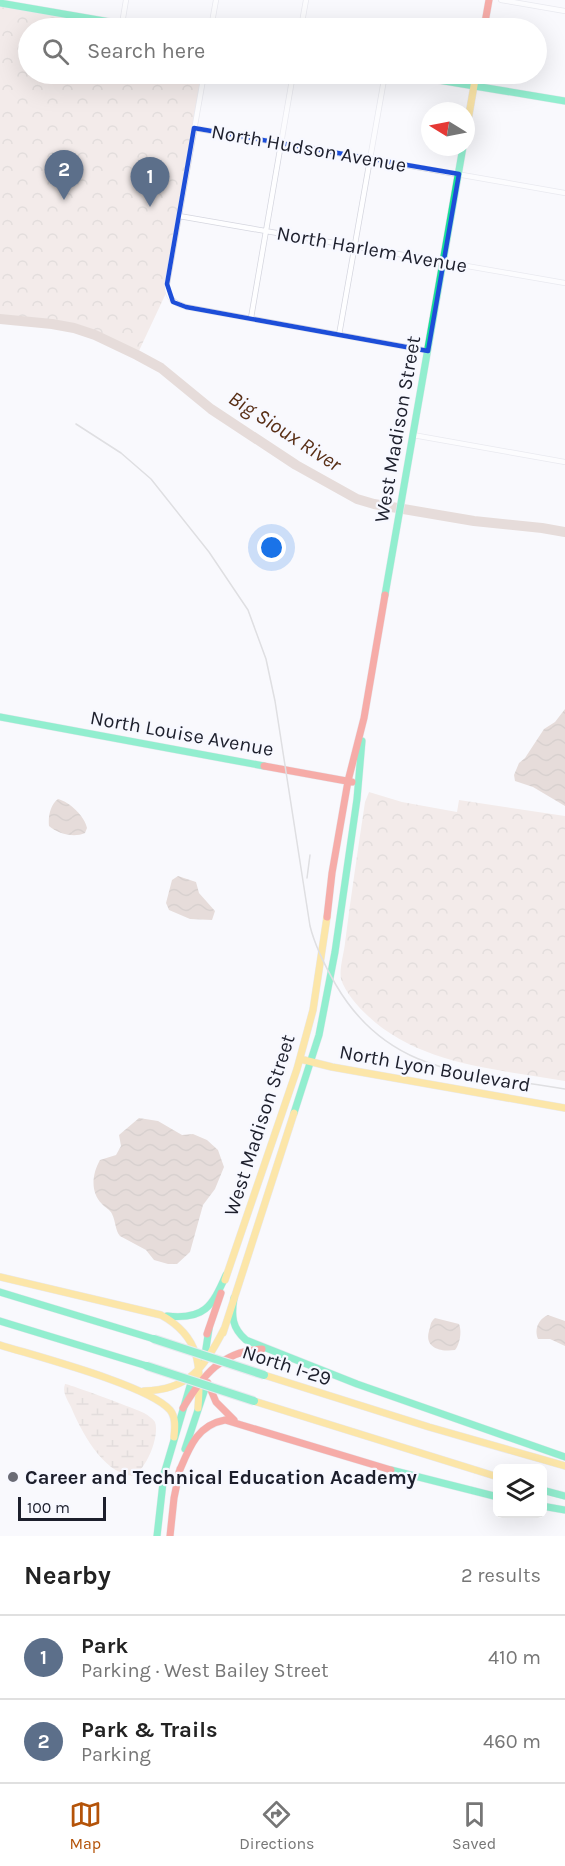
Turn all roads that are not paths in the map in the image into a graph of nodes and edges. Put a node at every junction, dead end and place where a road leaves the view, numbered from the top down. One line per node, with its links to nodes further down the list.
1 (126, 0): 9 (street)
2 (216, 0): 10 (street)
3 (306, 0): 11 (street)
4 (489, 0): 12 (main road)
5 (501, 0): 7 (street)
6 (0, 3): 8 (main road)
7 (565, 11)
8 (87, 18)
9 (123, 18)
10 (213, 18)
11 (303, 18)
12 (486, 18)
13 (202, 84): 20 (street)
14 (291, 84): 21 (street)
15 (384, 84): 23 (street)
16 (462, 84): 17 (main road)
17 (474, 86): 18 (main road); 19 (main road)
18 (565, 101)
19 (471, 102)
20 (194, 128): 21 (street, North Hudson Avenue); 26 (street)
21 (282, 142): 23 (street, North Hudson Avenue); 27 (street)
22 (462, 156): 24 (main road, West Madison Street)
23 (370, 159): 24 (street, North Hudson Avenue); 28 (street)
24 (459, 174): 25 (street, North Hudson Avenue); 29 (main road, West Madison Street)
25 (565, 193)
26 (179, 216): 27 (street, North Harlem Avenue); 31 (street)
27 (267, 231): 28 (street, North Harlem Avenue); 31 (street)
28 (355, 248): 29 (street, North Harlem Avenue); 32 (street)
29 (443, 262): 30 (street, North Harlem Avenue); 33 (main road, West Madison Street)
30 (565, 283)
31 (251, 318): 32 (street)
32 (339, 335): 33 (street)
33 (428, 351): 34 (main road, West Madison Street)
34 (413, 435): 35 (street); 37 (main road, West Madison Street)
35 (565, 462)
36 (0, 717): 38 (main road, North Louise Avenue)
37 (364, 718): 38 (main road, West Madison Street); 39 (main road, West Madison Street)
38 (348, 781): 39 (main road, North Louise Avenue); 40 (main road, West Madison Street)
39 (358, 784): 41 (main road, West Madison Street)
40 (300, 1059): 41 (main road, North Lyon Boulevard); 43 (main road, West Madison Street)
41 (312, 1062): 42 (main road, North Lyon Boulevard); 46 (main road, West Madison Street)
42 (565, 1108)
43 (226, 1275): 47 (main road); 51 (main road, West Madison Street)
44 (0, 1277): 47 (main road)
45 (0, 1292): 56 (main road, North I-29, bridge)
46 (234, 1298): 50 (main road); 51 (main road, West Madison Street)
47 (143, 1312): 51 (main road)
48 (0, 1321): 58 (main road, bridge)
49 (0, 1345): 52 (main road)
50 (271, 1351): 51 (main road); 55 (main road)
51 (202, 1372): 52 (main road); 53 (main road); 54 (main road, West Madison Street); 57 (main road, West Madison Street)
52 (134, 1390): 54 (main road)
53 (240, 1424): 57 (main road); 60 (main road)
54 (174, 1437): 64 (main road, West Madison Street)
55 (565, 1457)
56 (565, 1466)
57 (179, 1472): 65 (main road, West Madison Street)
58 (493, 1475)
59 (547, 1491): 61 (main road)
60 (493, 1496)
61 (565, 1496)
62 (547, 1507): 63 (main road)
63 (565, 1510)
64 (157, 1536)
65 (170, 1536)

